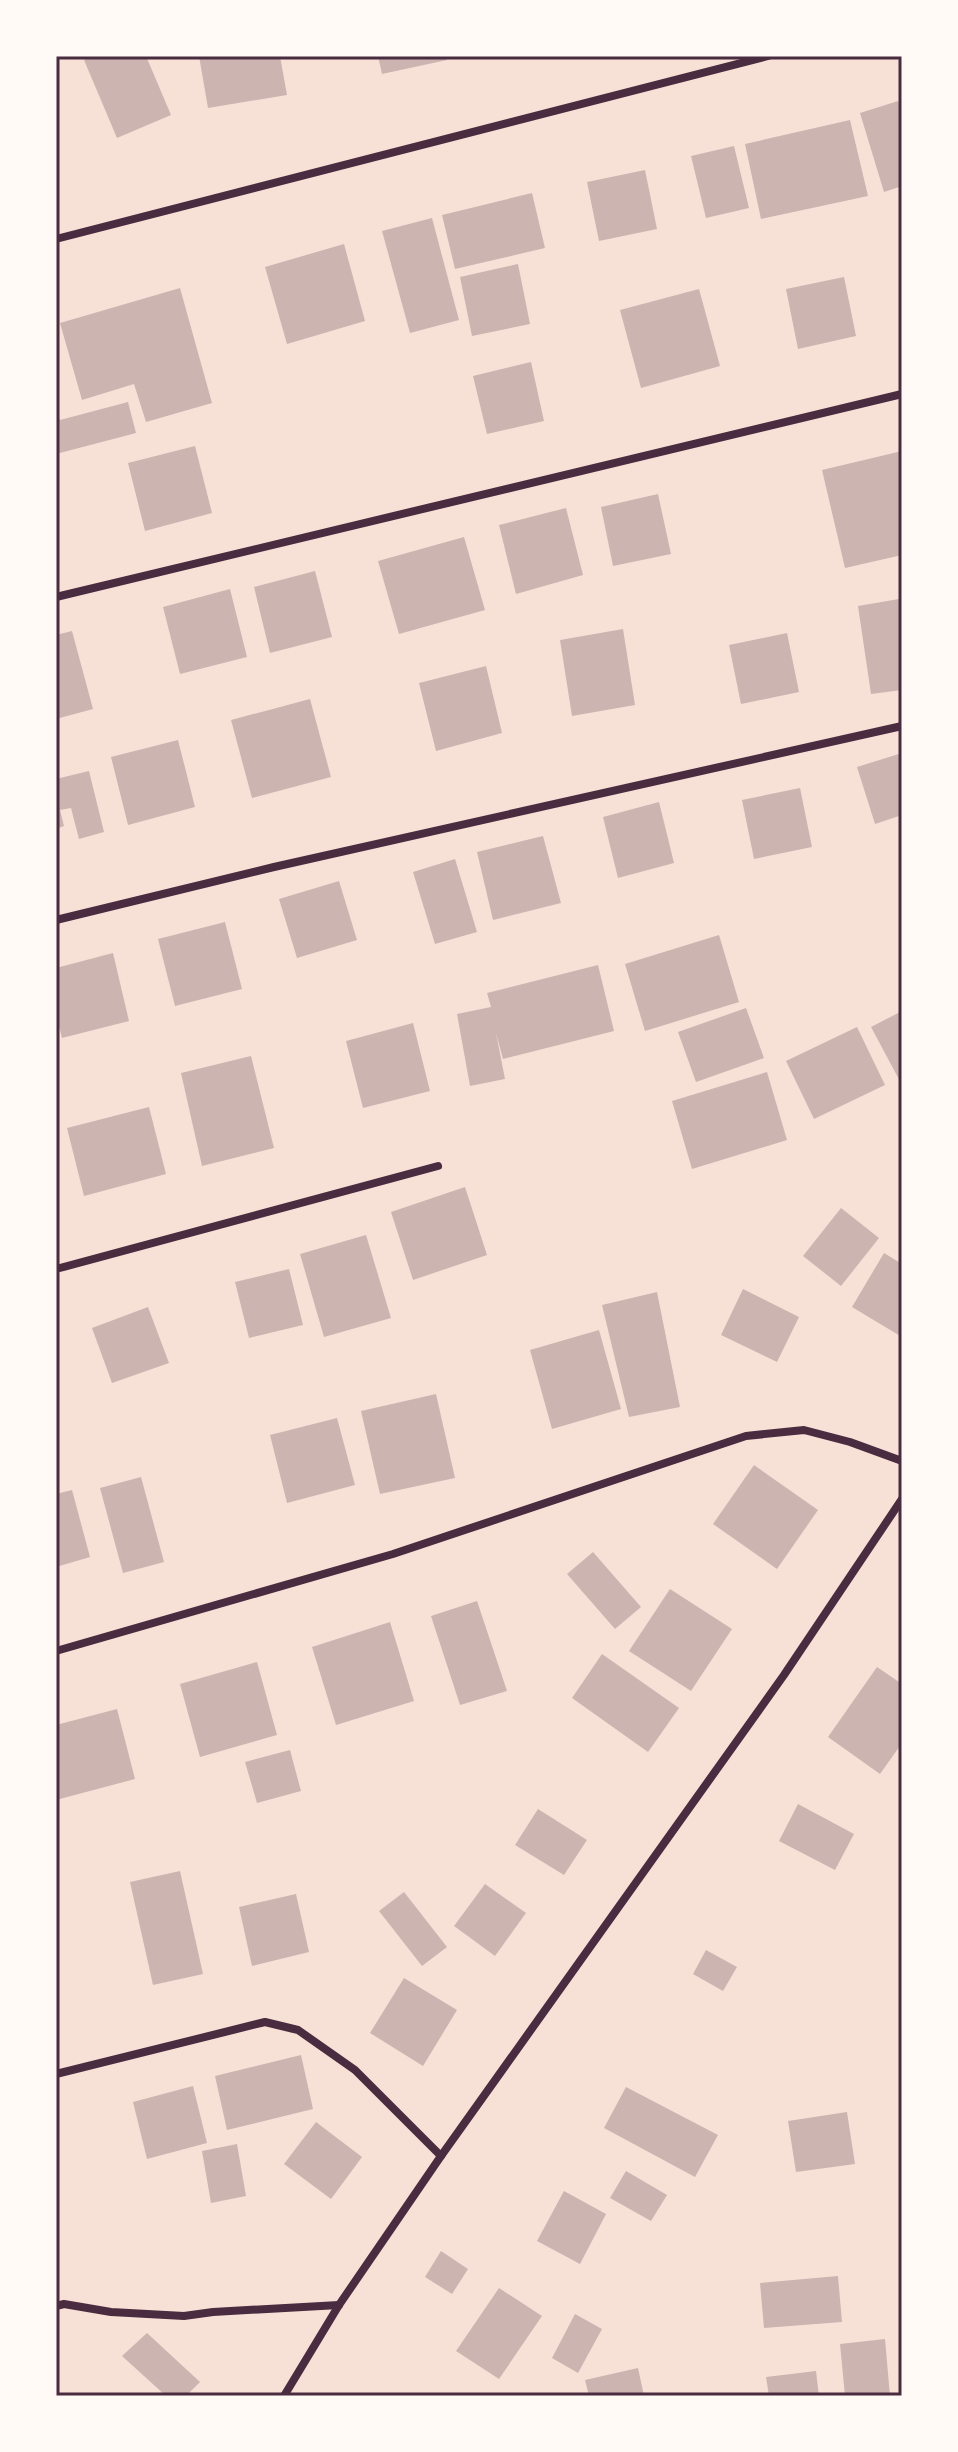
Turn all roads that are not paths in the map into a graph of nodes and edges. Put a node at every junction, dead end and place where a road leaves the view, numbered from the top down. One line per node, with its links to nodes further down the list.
1 (768, 56): 2 (street)
2 (56, 239)
3 (902, 394): 4 (street)
4 (56, 597)
5 (902, 726): 6 (street)
6 (56, 920)
7 (438, 1166): 8 (street)
8 (56, 1269)
9 (902, 1461): 11 (street)
10 (902, 1499): 13 (street)
11 (56, 1651)
12 (56, 2074): 13 (street)
13 (441, 2156): 14 (street)
14 (339, 2305): 15 (street); 16 (street)
15 (56, 2306)
16 (284, 2396)

